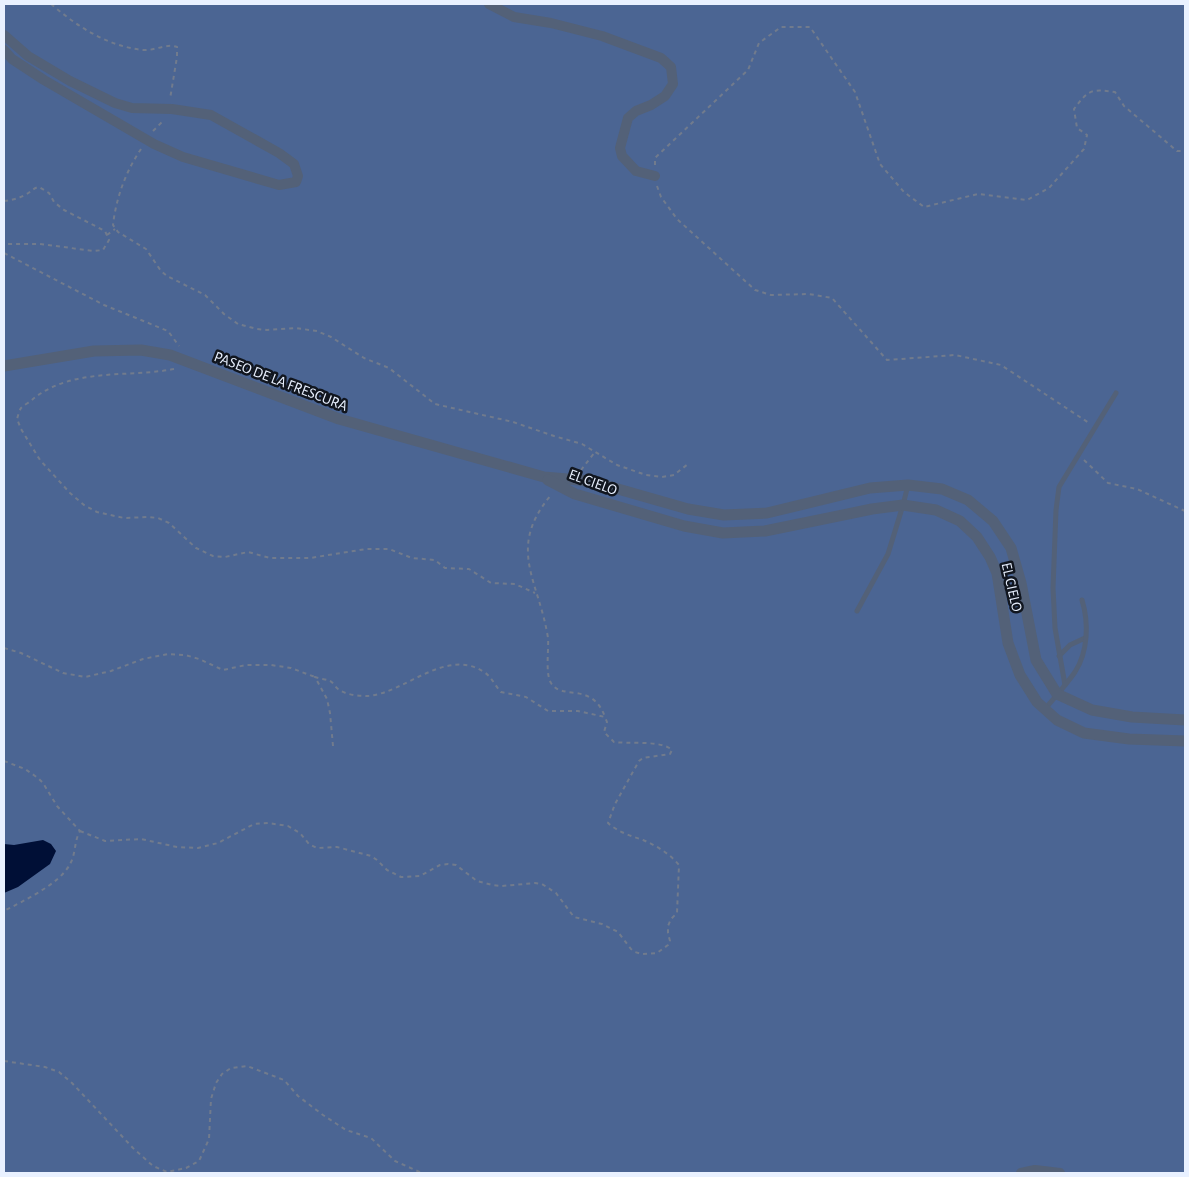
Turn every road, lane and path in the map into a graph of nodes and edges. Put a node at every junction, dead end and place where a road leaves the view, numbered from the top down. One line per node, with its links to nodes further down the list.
1 (51, 4): 6 (path)
2 (489, 4): 10 (street)
3 (4, 35): 5 (street)
4 (4, 50): 7 (street)
5 (115, 103): 6 (street); 7 (street)
6 (169, 108): 8 (path); 8 (street)
7 (107, 116): 8 (street)
8 (147, 139): 12 (path)
9 (1185, 151): 10 (path)
10 (655, 176): 19 (path)
11 (4, 201): 13 (path)
12 (115, 228): 13 (path); 20 (path)
13 (107, 235): 14 (path)
14 (4, 244)
15 (4, 253): 16 (path)
16 (182, 360): 17 (street, PASEO DE LA FRESCURA); 23 (street, PASEO DE LA FRESCURA); 28 (path)
17 (4, 366)
18 (1116, 393): 19 (lane)
19 (1095, 427): 21 (lane)
20 (595, 452): 22 (path); 24 (path)
21 (1078, 455): 27 (path); 33 (lane)
22 (688, 464)
23 (544, 478): 24 (street, EL CIELO)
24 (567, 484): 25 (street, EL CIELO); 26 (street, EL CIELO); 28 (path)
25 (908, 485): 26 (lane); 35 (street, EL CIELO)
26 (903, 505): 30 (lane); 36 (street, EL CIELO)
27 (1185, 511)
28 (535, 593): 37 (path)
29 (1082, 600): 31 (lane)
30 (857, 612)
31 (1086, 638): 33 (lane); 35 (lane)
32 (4, 648): 34 (path)
33 (1059, 656): 35 (lane)
34 (315, 678): 37 (path); 40 (path)
35 (1061, 689): 36 (lane); 38 (street)
36 (1045, 709): 39 (street, EL CIELO)
37 (605, 717): 42 (path)
38 (1185, 720)
39 (1185, 741)
40 (333, 746)
41 (4, 761): 42 (path)
42 (80, 831): 43 (path)
43 (4, 911)
44 (4, 1060): 45 (path)
45 (422, 1173)
46 (1021, 1173): 47 (street)
47 (1060, 1173)

